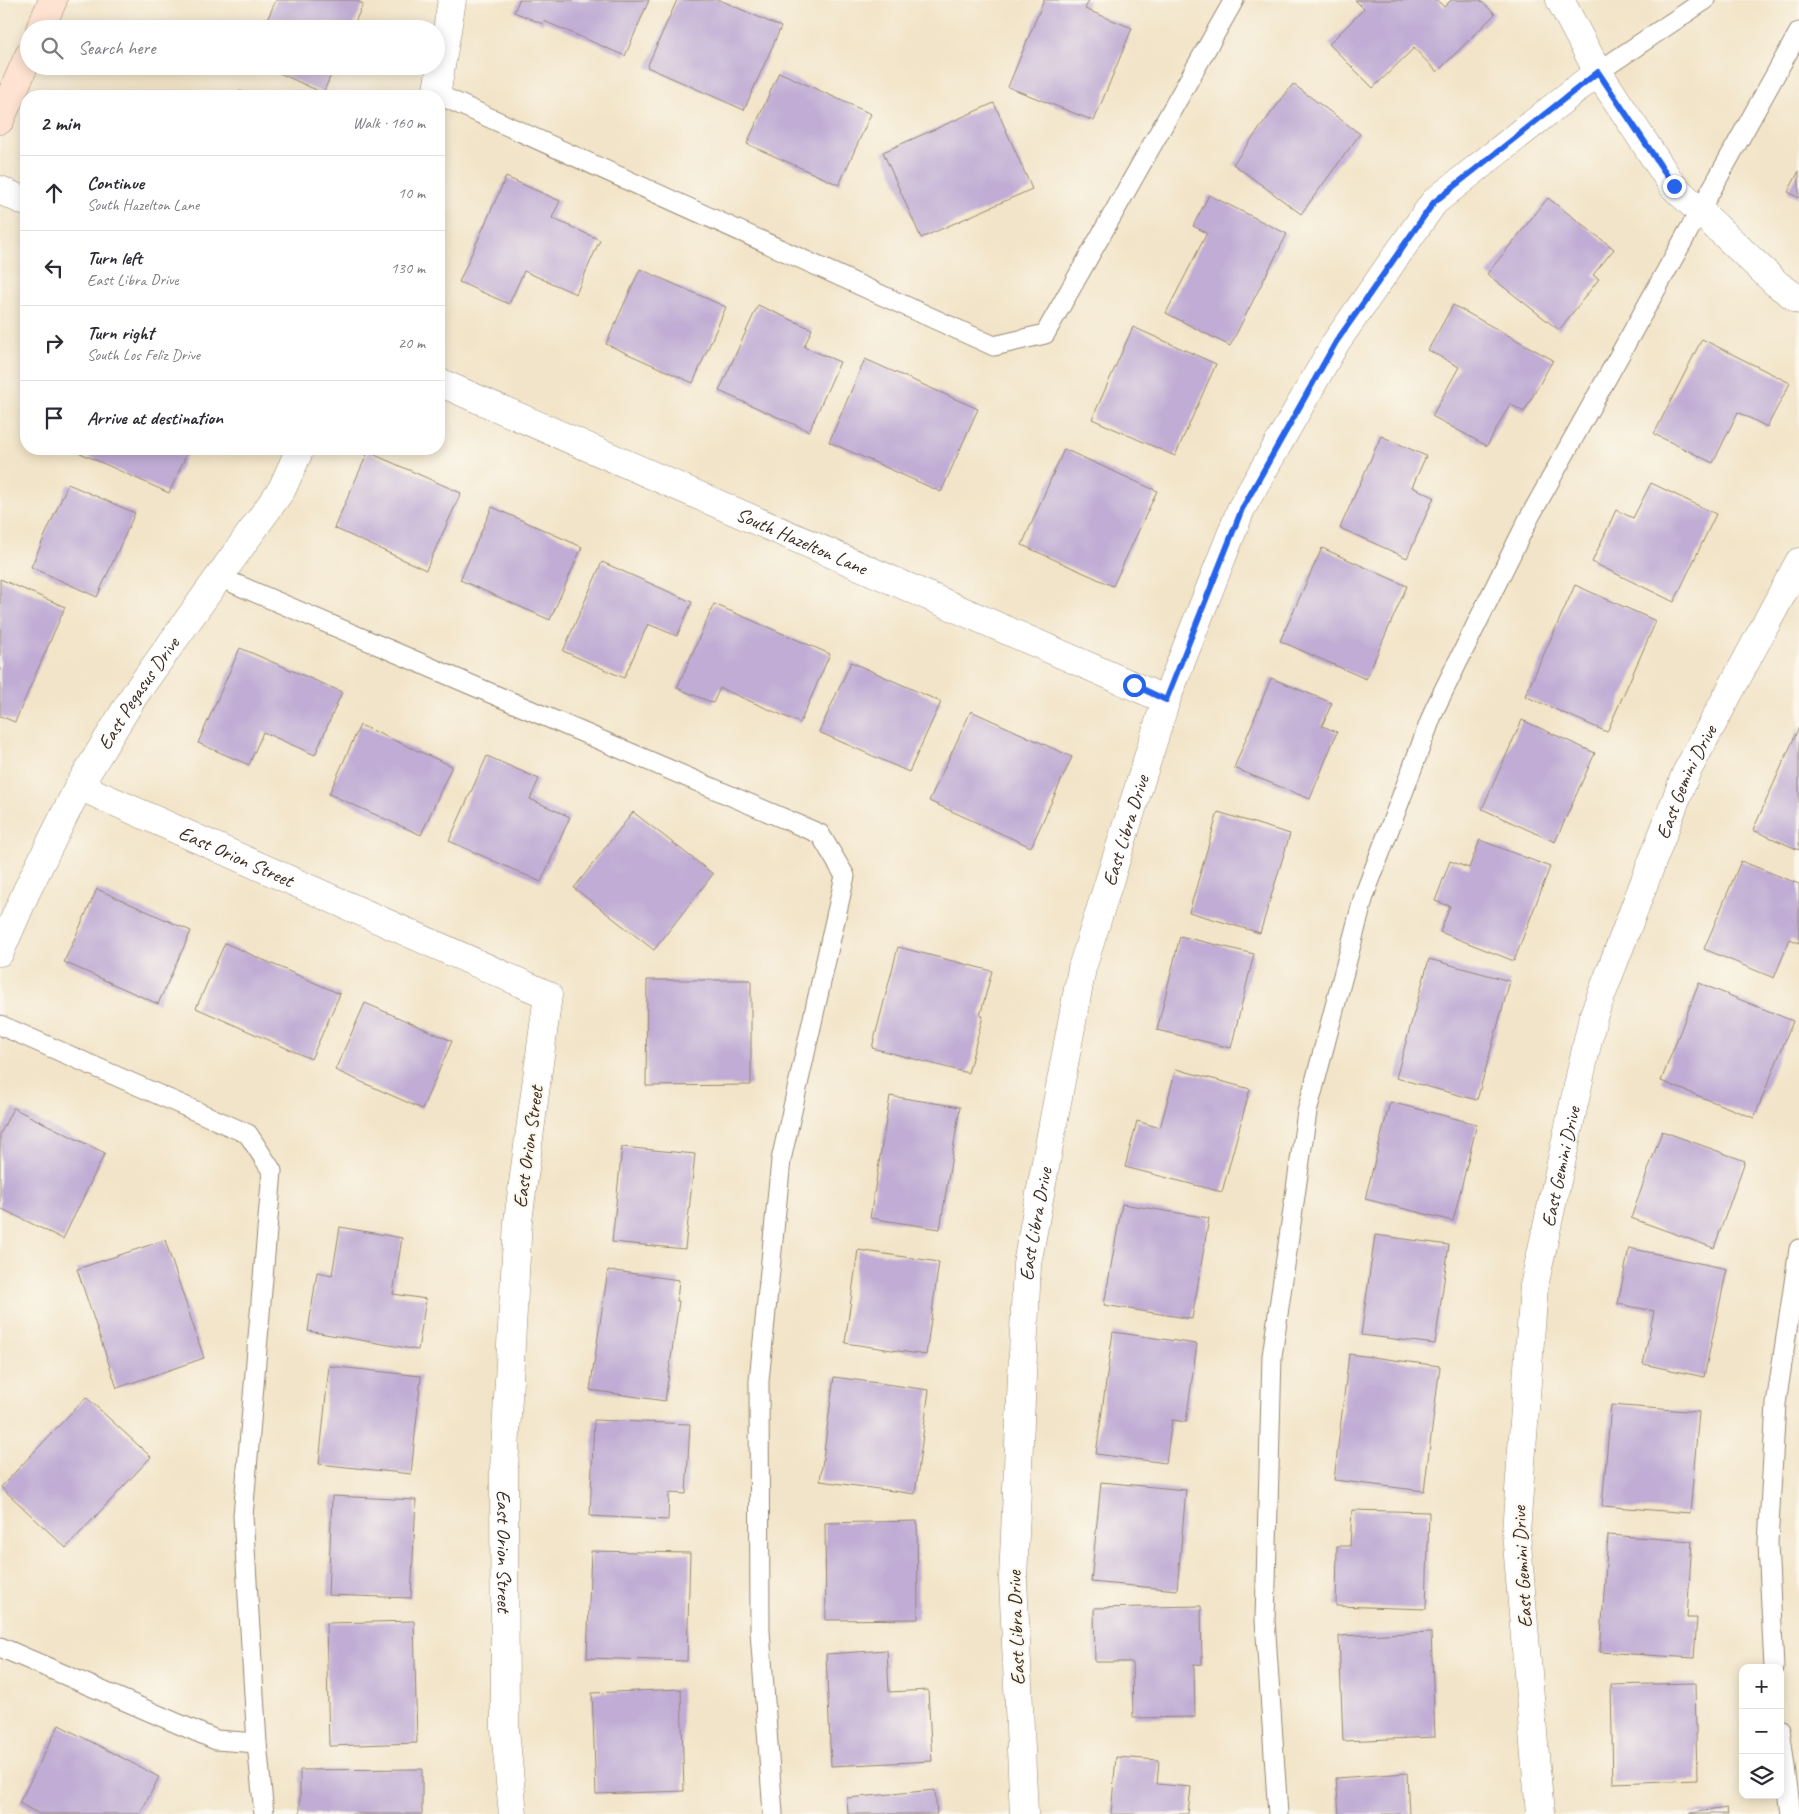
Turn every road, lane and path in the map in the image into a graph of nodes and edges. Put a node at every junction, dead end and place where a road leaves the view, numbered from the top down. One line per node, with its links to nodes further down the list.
1 (53, 0): 6 (main road)
2 (452, 0): 8 (street)
3 (1234, 0): 13 (lane)
4 (1560, 0): 9 (street)
5 (1705, 0): 9 (lane)
6 (44, 20)
7 (1799, 32): 17 (lane)
8 (445, 42)
9 (1598, 72): 17 (street); 23 (street, East Libra Drive)
10 (20, 75): 14 (main road)
11 (439, 75): 12 (street)
12 (437, 90)
13 (445, 99)
14 (0, 120)
15 (0, 190): 16 (street)
16 (20, 199)
17 (1700, 210): 18 (street); 36 (lane)
18 (1799, 300)
19 (445, 385): 23 (street, South Hazelton Lane)
20 (297, 455): 22 (street, East Pegasus Drive)
21 (1799, 562): 37 (street, East Gemini Drive)
22 (219, 577): 24 (street, East Pegasus Drive); 34 (lane)
23 (1166, 700): 35 (street, East Libra Drive)
24 (78, 786): 25 (street, East Pegasus Drive); 33 (street, East Orion Street)
25 (0, 952)
26 (0, 1026): 30 (lane)
27 (1799, 1249): 29 (lane)
28 (0, 1647): 30 (lane)
29 (1774, 1664)
30 (257, 1743): 32 (lane)
31 (1783, 1754): 38 (lane)
32 (264, 1814)
33 (513, 1814)
34 (773, 1814)
35 (1024, 1814)
36 (1278, 1814)
37 (1540, 1814)
38 (1791, 1814)

